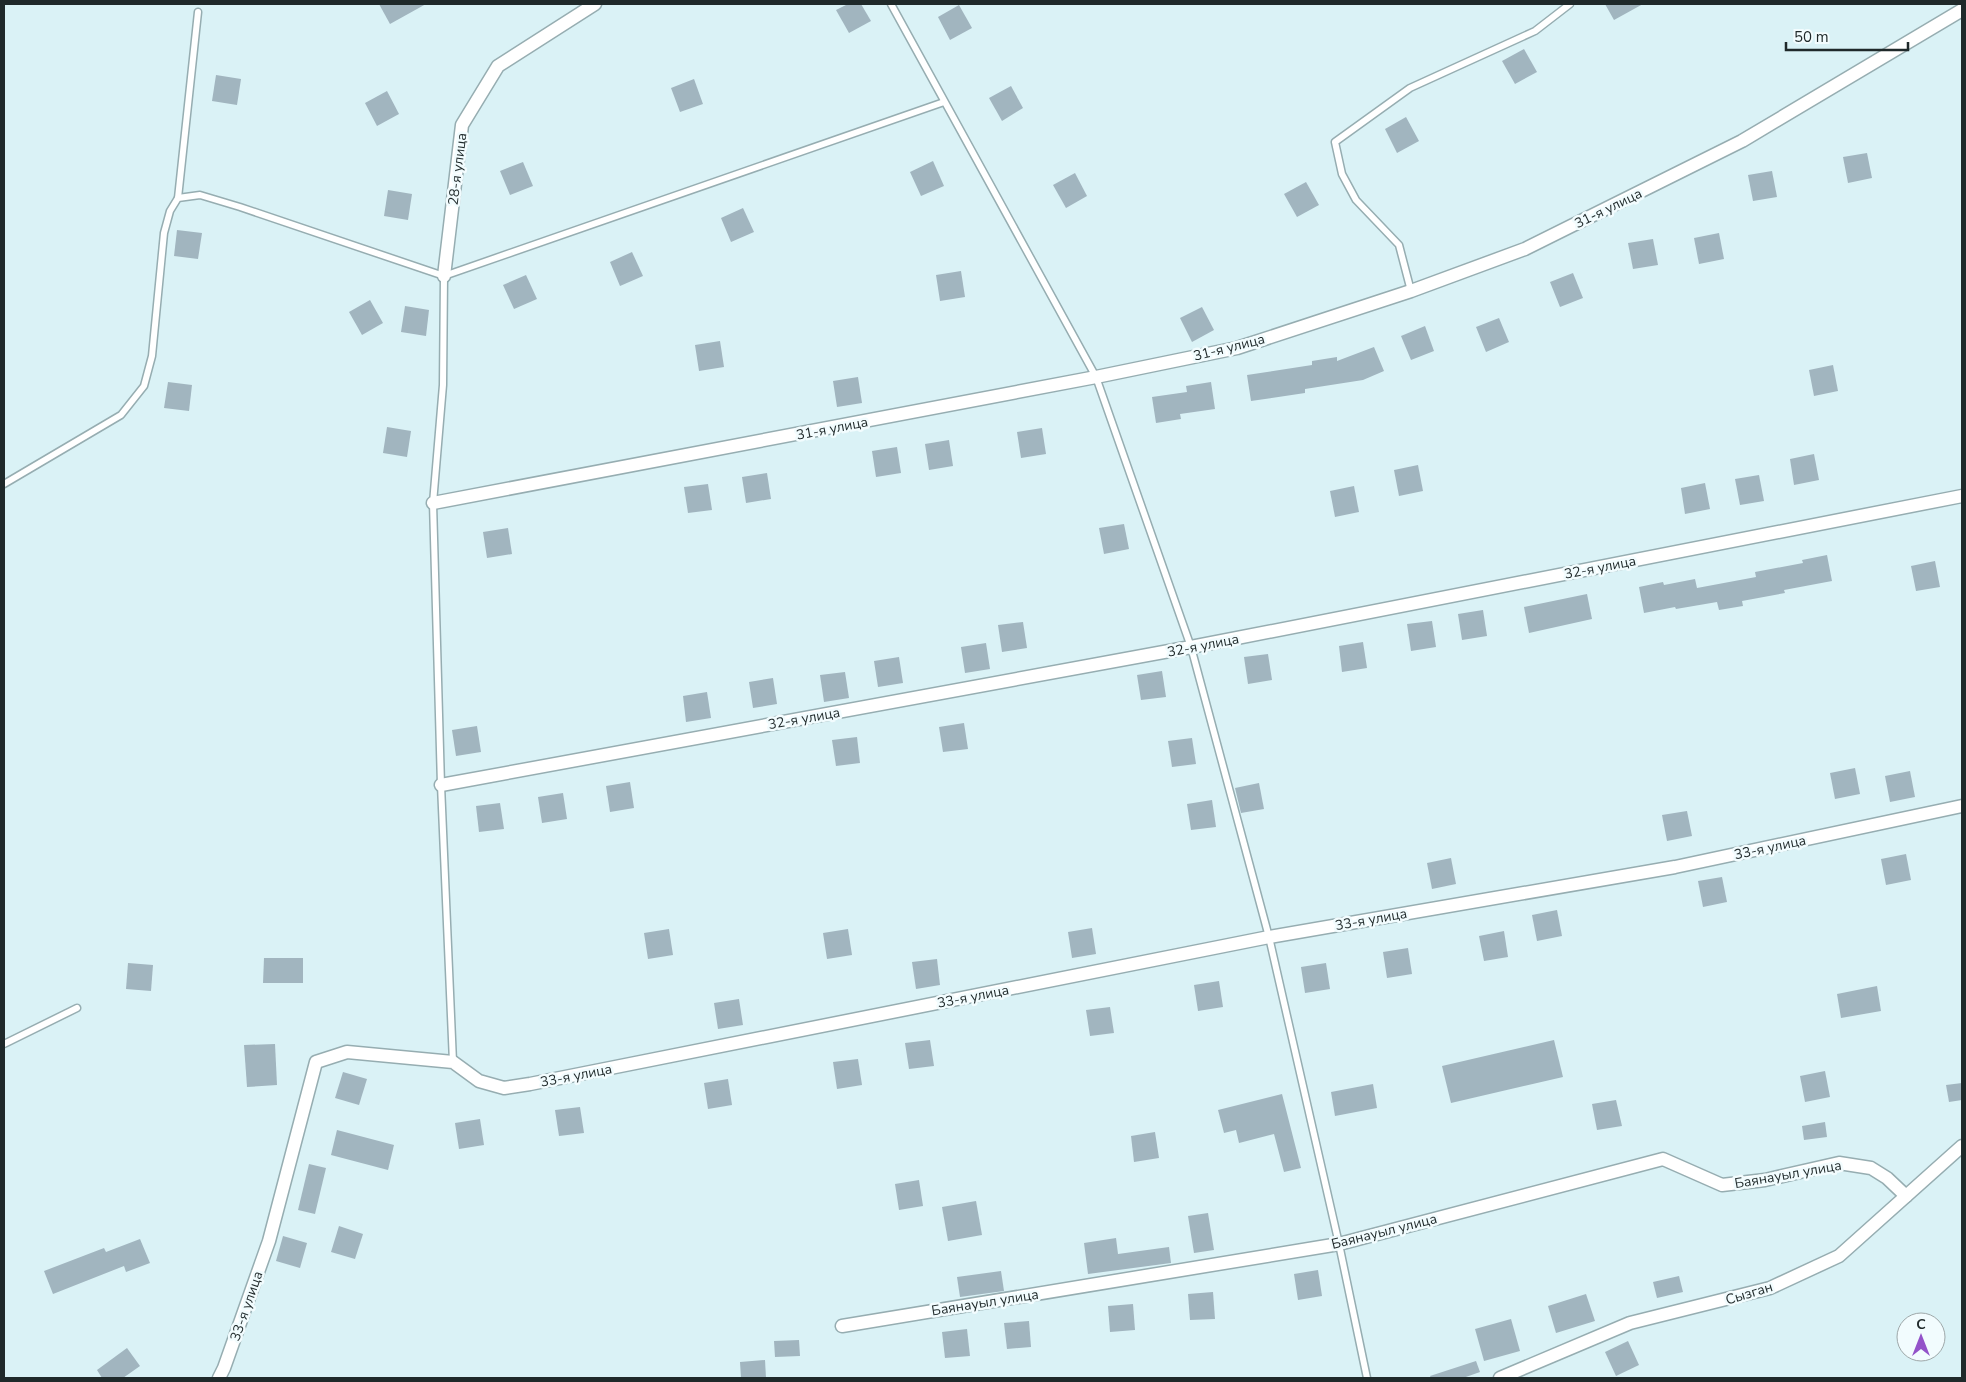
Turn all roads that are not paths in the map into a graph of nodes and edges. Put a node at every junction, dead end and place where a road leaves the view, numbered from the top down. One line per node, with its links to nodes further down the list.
1 (595, 4): 8 (street, 28-я улица)
2 (891, 4): 6 (lane)
3 (1570, 4): 9 (lane)
4 (1962, 10): 9 (street, 31-я улица)
5 (198, 12): 7 (lane)
6 (944, 102): 8 (lane); 10 (lane)
7 (178, 198): 8 (lane); 11 (lane)
8 (444, 276): 13 (lane)
9 (1411, 291): 10 (street, 31-я улица)
10 (1096, 377): 13 (street, 31-я улица); 14 (lane)
11 (4, 484)
12 (1962, 496): 14 (street, 32-я улица)
13 (433, 503): 15 (lane)
14 (1191, 647): 15 (street, 32-я улица); 17 (lane)
15 (442, 785): 20 (lane)
16 (1962, 806): 17 (street, 33-я улица)
17 (1269, 937): 20 (street, 33-я улица); 23 (lane)
18 (77, 1008): 19 (lane)
19 (4, 1044)
20 (453, 1062): 25 (street, 33-я улица)
21 (1962, 1146): 22 (street, Сызган)
22 (1906, 1196): 23 (street, Баянауыл улица); 27 (street, Сызган)
23 (1339, 1244): 24 (street, Баянауыл улица); 26 (lane)
24 (842, 1326)
25 (219, 1378)
26 (1368, 1378)
27 (1500, 1378)

